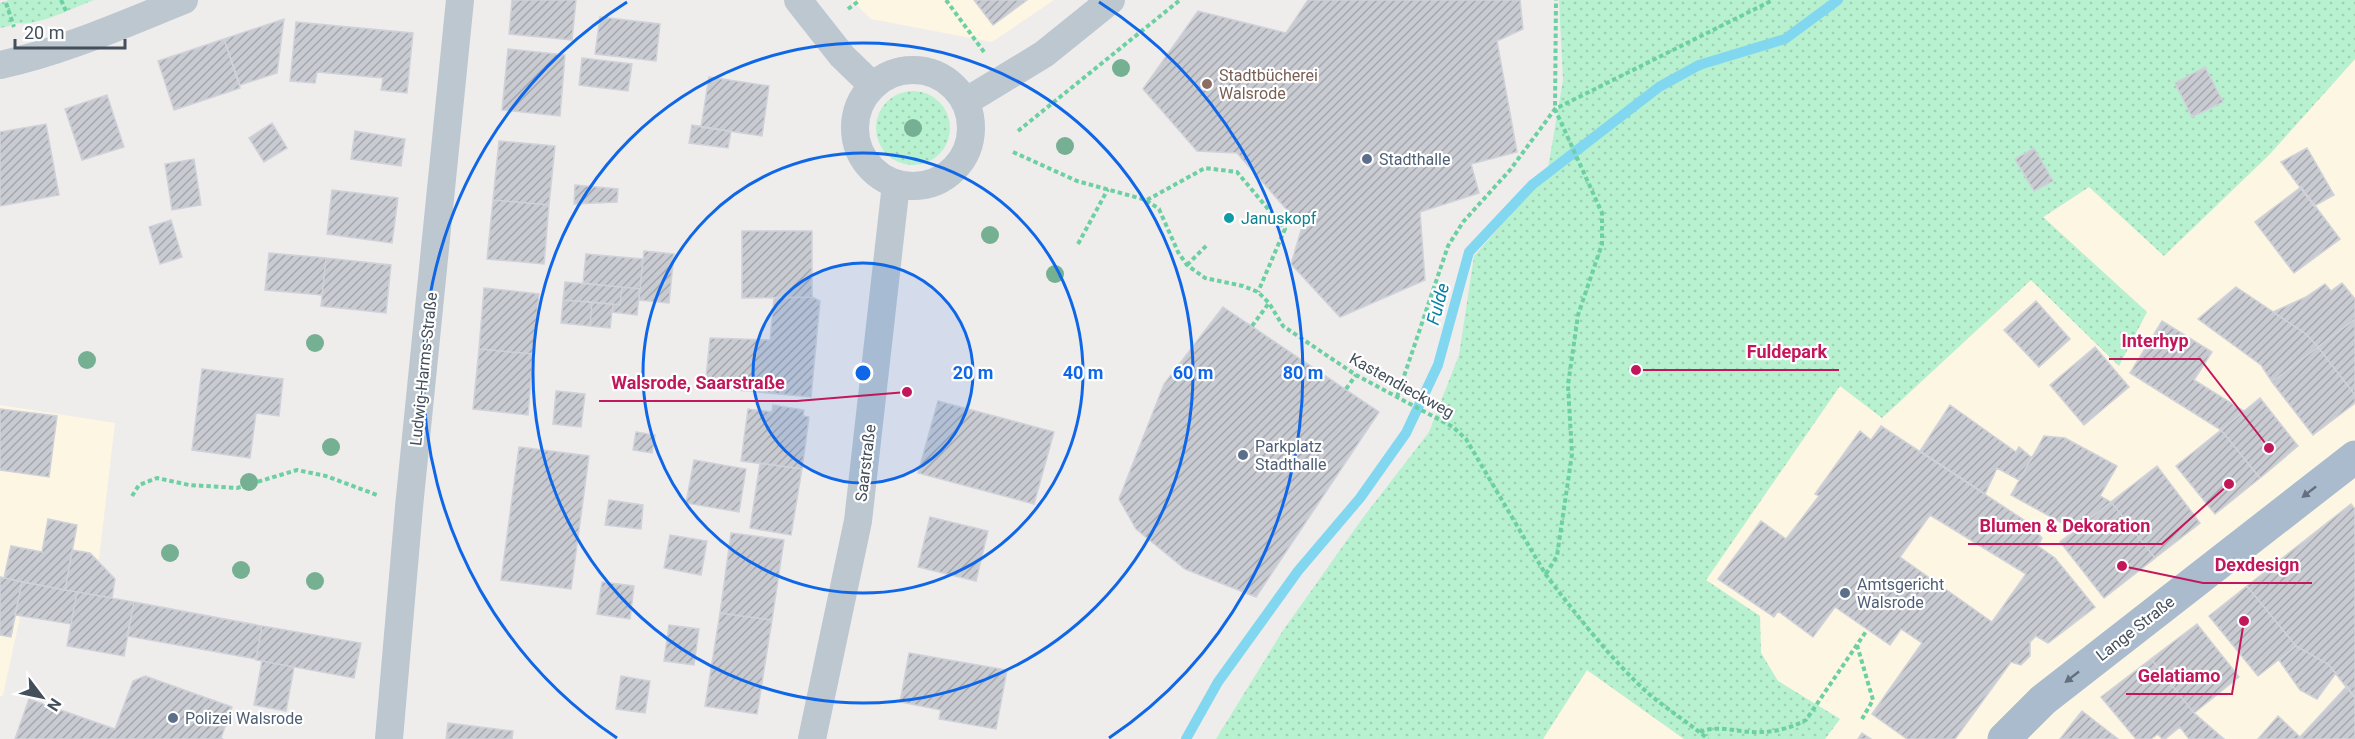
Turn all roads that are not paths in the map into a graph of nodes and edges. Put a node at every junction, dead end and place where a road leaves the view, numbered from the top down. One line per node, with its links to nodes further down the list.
1 (184, 0): 5 (street)
2 (460, 0): 10 (street, Ludwig-Harms-Straße)
3 (798, 0): 6 (street)
4 (1110, 0): 7 (street)
5 (0, 65)
6 (873, 86): 7 (street); 8 (street)
7 (965, 102): 8 (street)
8 (896, 184): 11 (street, Saarstraße)
9 (2355, 457): 12 (main road, Lange Straße, one-way to 12)
10 (389, 739)
11 (812, 739)
12 (2004, 739)

